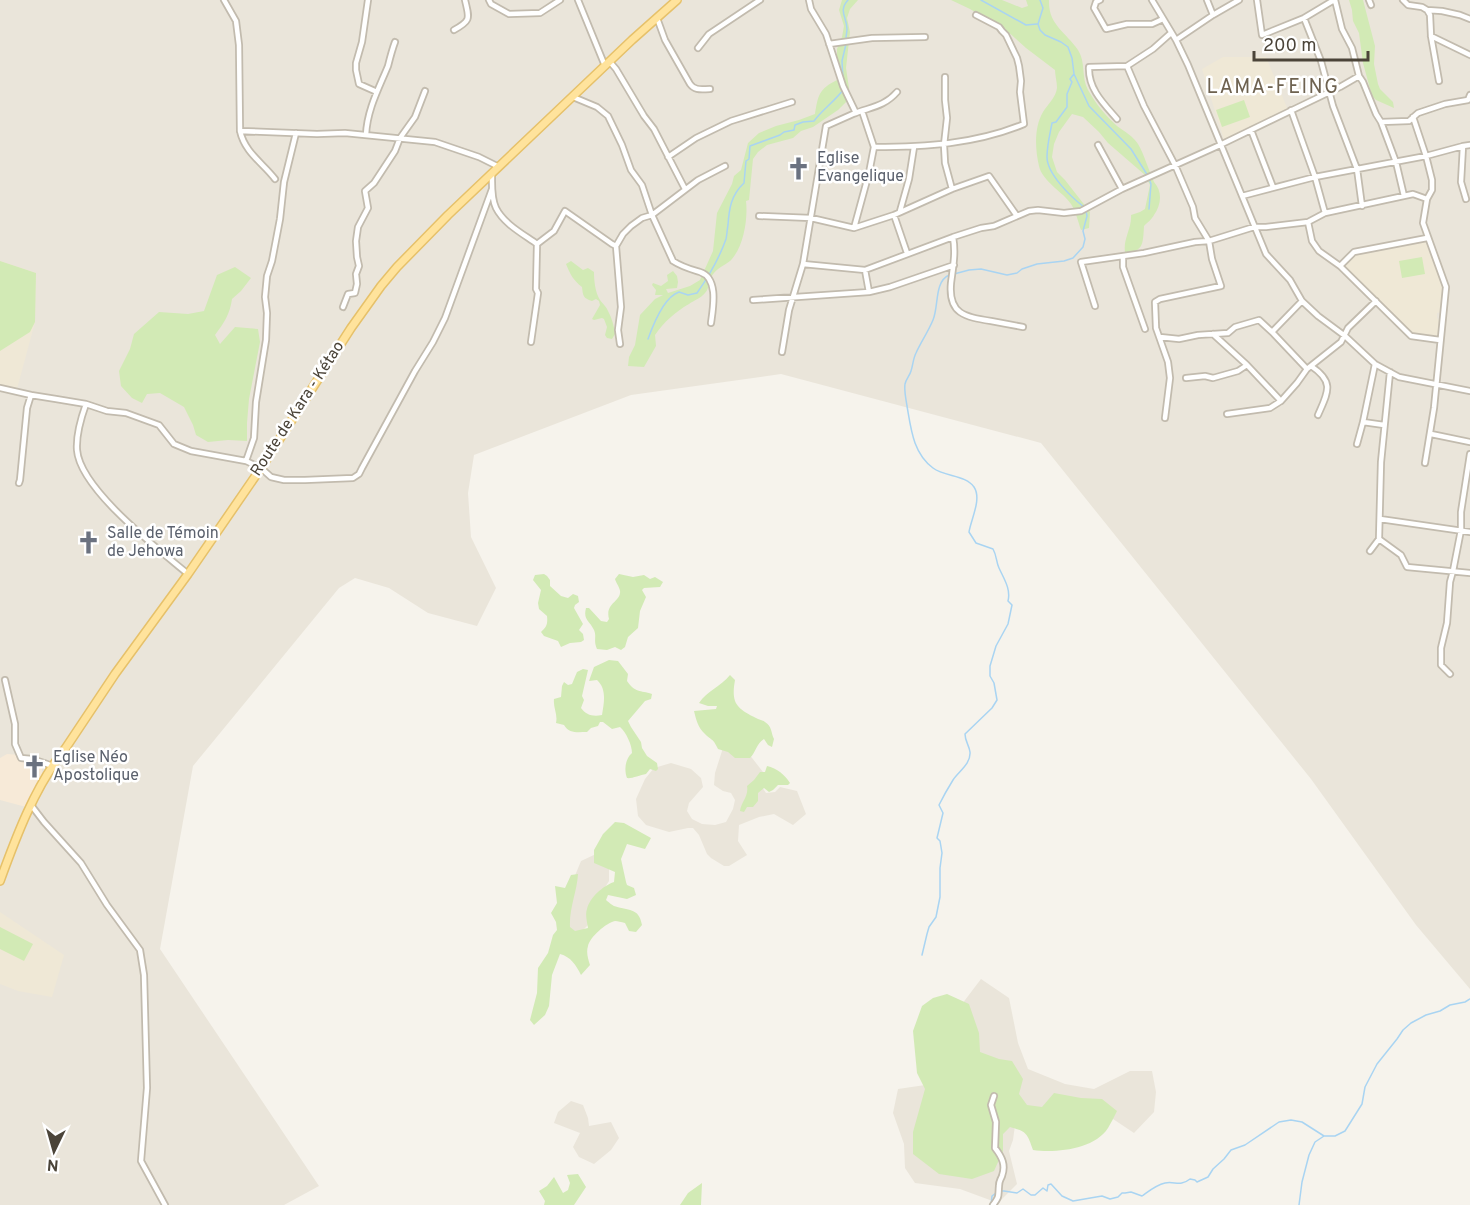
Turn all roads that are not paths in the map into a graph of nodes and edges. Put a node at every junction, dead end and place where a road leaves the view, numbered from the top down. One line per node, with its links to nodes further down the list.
1 (224, 0): 53 (street)
2 (368, 0): 40 (street)
3 (465, 0): 24 (street)
4 (560, 0): 13 (street)
5 (578, 0): 33 (street)
6 (760, 0): 31 (street)
7 (1152, 0): 22 (street)
8 (1207, 0): 19 (street)
9 (1239, 0): 19 (street)
10 (1257, 0): 21 (street)
11 (1334, 0): 21 (street); 35 (street)
12 (1403, 0): 17 (street)
13 (492, 1)
14 (675, 1): 20 (main road, Route de Kara - Kétao)
15 (1097, 1): 22 (street)
16 (810, 5): 30 (street)
17 (1427, 10): 23 (street); 26 (street)
18 (976, 15): 57 (street)
19 (1213, 15): 28 (street)
20 (657, 18): 33 (main road, Route de Kara - Kétao); 38 (street)
21 (1304, 18): 42 (street)
22 (1163, 19): 25 (street)
23 (1470, 19)
24 (454, 30)
25 (1171, 33): 28 (street); 34 (street)
26 (1431, 36): 32 (street); 37 (street)
27 (925, 37): 30 (street)
28 (1176, 40): 60 (street)
29 (395, 42): 40 (street)
30 (829, 44): 48 (street)
31 (698, 48)
32 (1470, 55)
33 (608, 64): 44 (main road, Route de Kara - Kétao); 65 (street)
34 (1127, 66): 50 (street); 67 (street)
35 (1359, 76): 42 (street); 51 (street)
36 (945, 78): 57 (street)
37 (1439, 81)
38 (710, 89)
39 (425, 91): 56 (street)
40 (377, 92): 55 (street)
41 (897, 92): 47 (street)
42 (1330, 92): 46 (street); 70 (street)
43 (1470, 95): 49 (street)
44 (573, 97): 69 (main road, Route de Kara - Kétao); 86 (street)
45 (792, 102): 65 (street)
46 (1291, 110): 52 (street); 72 (street)
47 (862, 111): 48 (street); 62 (street)
48 (856, 113): 90 (street)
49 (1413, 117): 51 (street); 64 (street)
50 (1117, 119)
51 (1381, 122): 66 (street)
52 (1251, 130): 60 (street); 74 (street)
53 (240, 131): 54 (street); 73 (street)
54 (296, 133): 55 (street); 143 (street)
55 (366, 135): 56 (street)
56 (400, 138): 69 (street); 111 (street)
57 (944, 145): 63 (street); 77 (street)
58 (1098, 145): 78 (street)
59 (1470, 145): 61 (street)
60 (1220, 146): 67 (street); 79 (street)
61 (1463, 146): 64 (street); 82 (street)
62 (874, 147): 63 (street); 93 (street)
63 (914, 147): 84 (street)
64 (1426, 156): 66 (street); 81 (street)
65 (669, 157): 76 (street)
66 (1396, 162): 70 (street); 80 (street)
67 (1175, 165): 78 (street); 96 (street)
68 (724, 166): 76 (street)
69 (499, 167): 71 (main road, Route de Kara - Kétao)
70 (1357, 169): 72 (street); 83 (street)
71 (492, 174): 75 (street); 145 (main road, Route de Kara - Kétao)
72 (1315, 177): 74 (street); 85 (street)
73 (274, 179)
74 (1274, 187): 79 (street)
75 (492, 189): 97 (street); 145 (street)
76 (685, 189): 86 (street)
77 (952, 189): 84 (street); 89 (street)
78 (1122, 189): 89 (street)
79 (1242, 196): 92 (street)
80 (1404, 196): 81 (street); 83 (street)
81 (1427, 199): 95 (street)
82 (1466, 199)
83 (1362, 206): 85 (street)
84 (900, 212): 87 (street)
85 (1325, 213): 91 (street)
86 (652, 215): 98 (street); 112 (street)
87 (894, 215): 93 (street); 99 (street)
88 (759, 216): 90 (street)
89 (1017, 216): 94 (street)
90 (811, 219): 93 (street); 101 (street)
91 (1308, 222): 92 (street); 103 (street)
92 (1254, 227): 96 (street); 108 (street)
93 (854, 228)
94 (953, 237): 99 (street); 102 (street)
95 (1427, 238): 103 (street); 119 (street)
96 (1209, 241): 100 (street); 118 (street)
97 (537, 244): 98 (street); 120 (street)
98 (616, 246): 121 (street)
99 (907, 253): 104 (street)
100 (1124, 256): 110 (street); 114 (street)
101 (803, 264): 104 (street); 106 (street)
102 (954, 265): 105 (street); 113 (street)
103 (1340, 266): 109 (street)
104 (865, 270): 105 (street)
105 (869, 292): 106 (street)
106 (793, 297): 107 (street); 122 (street)
107 (753, 300)
108 (1302, 301): 115 (street); 117 (street)
109 (1376, 301): 117 (street); 119 (street)
110 (1095, 306)
111 (343, 307)
112 (711, 323)
113 (1023, 327)
114 (1145, 329)
115 (1272, 332): 116 (street); 125 (street)
116 (1213, 334): 118 (street); 123 (street)
117 (1344, 336): 124 (street); 125 (street)
118 (1160, 337): 136 (street)
119 (1440, 340): 128 (street)
120 (531, 342)
121 (620, 344)
122 (782, 352)
123 (1247, 364): 127 (street); 132 (street)
124 (1375, 364): 126 (street); 137 (street)
125 (1309, 367): 132 (street); 135 (street)
126 (1389, 372): 128 (street); 138 (street)
127 (1186, 378)
128 (1436, 385): 130 (street); 139 (street)
129 (0, 388): 131 (street)
130 (1470, 391)
131 (31, 395): 133 (street); 146 (street)
132 (1281, 400): 134 (street)
133 (86, 404): 143 (street); 154 (street)
134 (1227, 414)
135 (1318, 415)
136 (1165, 418)
137 (1362, 422): 138 (street); 141 (street)
138 (1384, 425): 147 (street)
139 (1431, 434): 140 (street); 144 (street)
140 (1470, 442)
141 (1357, 444)
142 (1470, 454): 148 (street)
143 (246, 461): 145 (street)
144 (1425, 463)
145 (261, 468): 154 (main road, Route de Kara - Kétao)
146 (19, 483)
147 (1380, 519): 148 (street); 150 (street)
148 (1461, 530): 149 (street); 152 (street)
149 (1470, 531)
150 (1379, 539): 151 (street); 152 (street)
151 (1370, 550)
152 (1453, 571): 153 (street); 155 (street)
153 (1470, 573)
154 (188, 574): 157 (main road, Route de Kara - Kétao)
155 (1450, 674)
156 (5, 680): 157 (street)
157 (53, 766): 158 (main road, Route de Kara - Kétao)
158 (32, 805): 159 (main road, Route de Kara - Kétao); 161 (street)
159 (0, 881)
160 (994, 1096): 162 (street)
161 (165, 1205)
162 (993, 1205)

